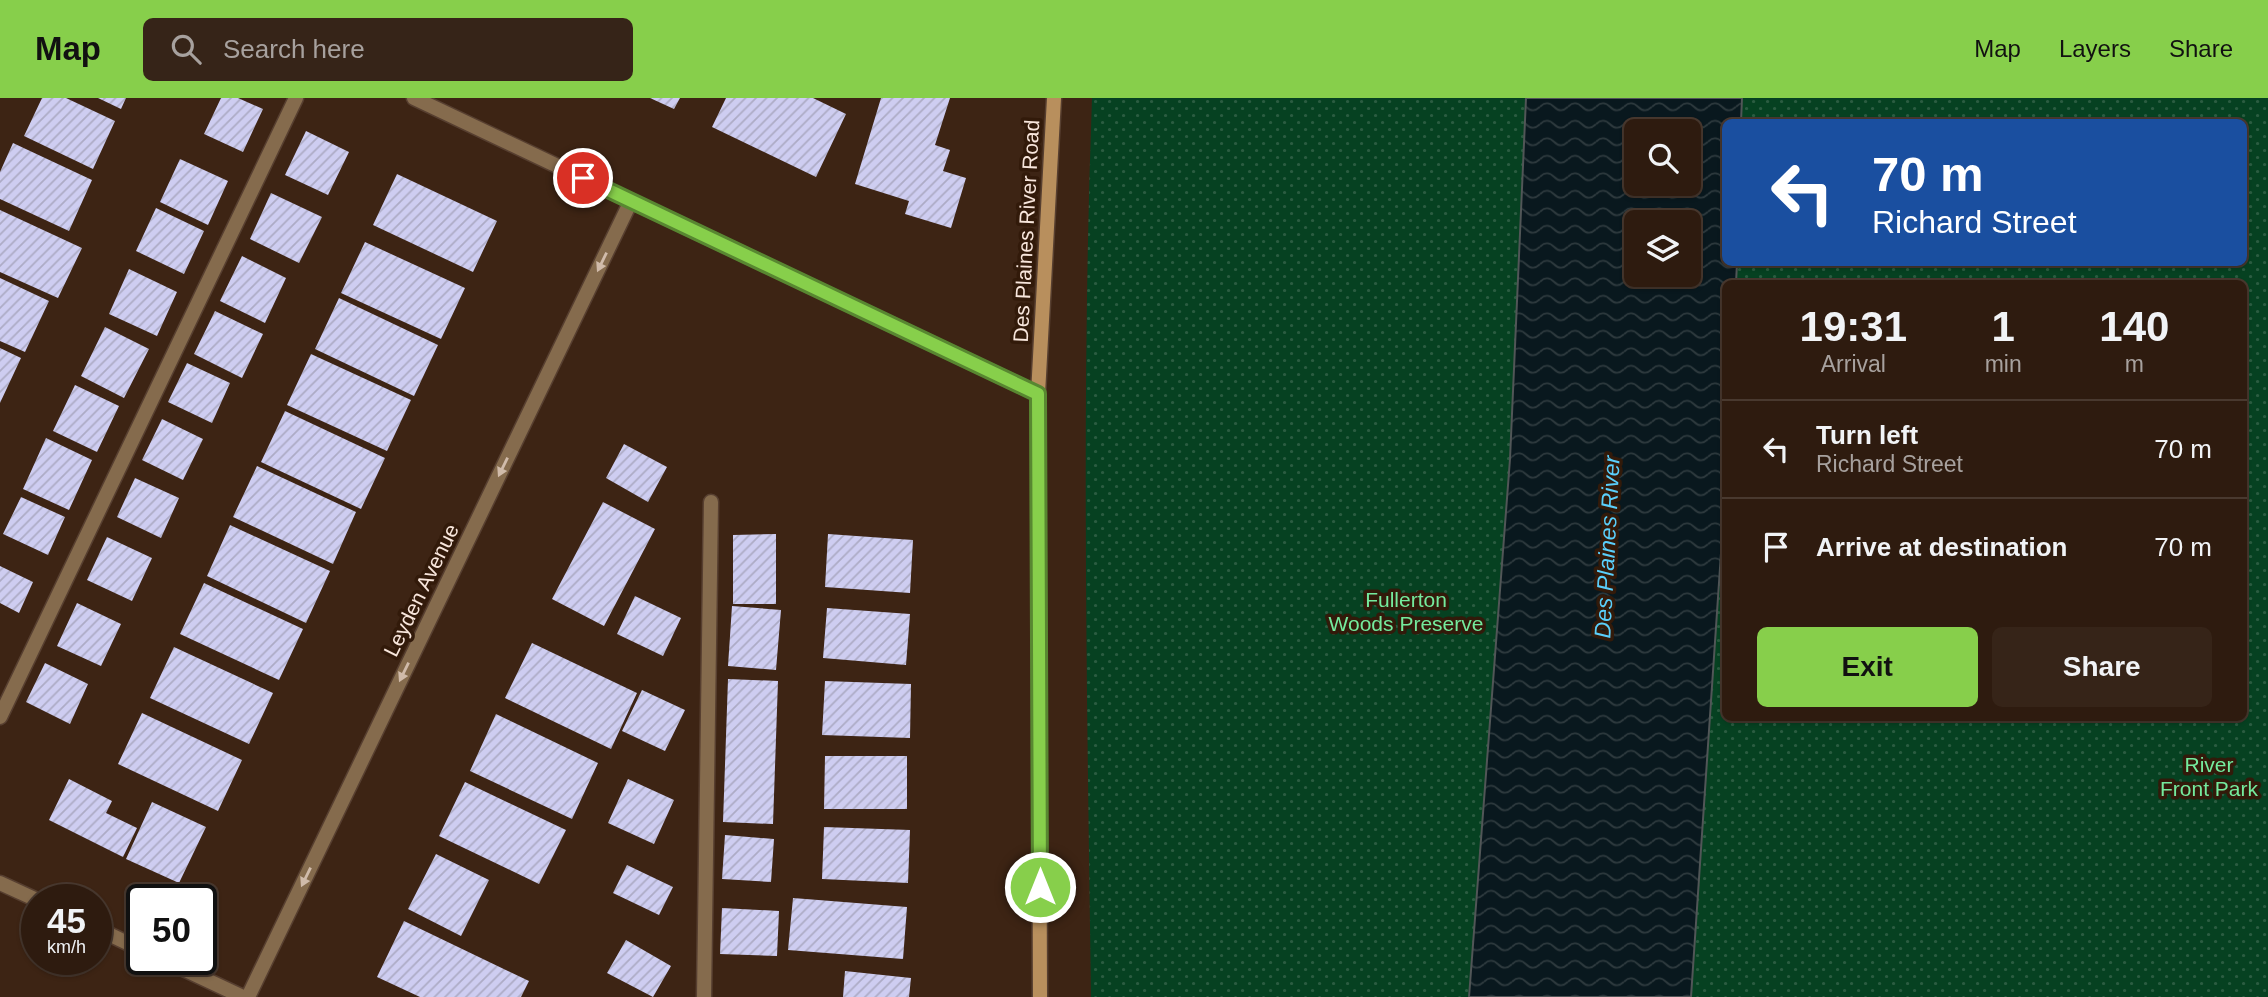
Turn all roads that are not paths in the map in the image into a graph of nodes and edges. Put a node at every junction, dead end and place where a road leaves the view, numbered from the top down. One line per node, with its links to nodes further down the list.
1 (296, 98): 7 (street)
2 (414, 98): 4 (street)
3 (1054, 98): 5 (main road, Des Plaines River Road)
4 (631, 201): 5 (street); 11 (street, Leyden Avenue, one-way to 11)
5 (1038, 394): 13 (main road, Des Plaines River Road)
6 (711, 502): 12 (street)
7 (0, 717)
8 (0, 883): 9 (street)
9 (21, 893)
10 (197, 975): 11 (street)
11 (246, 997)
12 (704, 997)
13 (1040, 997)

